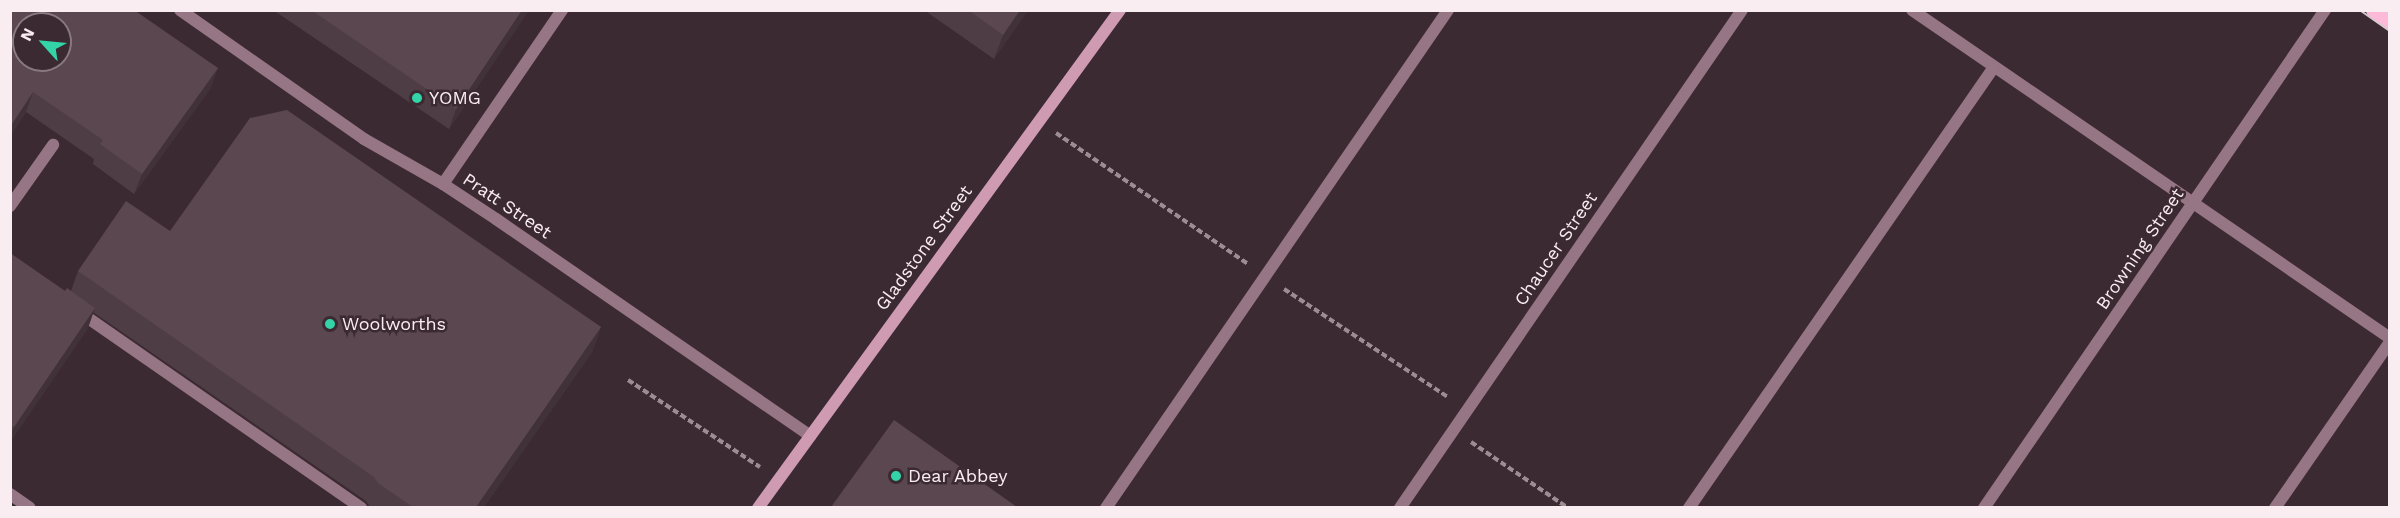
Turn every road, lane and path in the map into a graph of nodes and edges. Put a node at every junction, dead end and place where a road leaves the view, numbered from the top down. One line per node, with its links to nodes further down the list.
1 (562, 10): 12 (street)
2 (1120, 10): 19 (street, Gladstone Street)
3 (1448, 10): 25 (street)
4 (1742, 10): 18 (street, Chaucer Street)
5 (1912, 10): 10 (street)
6 (2325, 10): 13 (street, Browning Street)
7 (2373, 10): 9 (main road)
8 (188, 13): 12 (street, Pratt Street)
9 (2390, 22)
10 (1994, 67): 13 (street); 28 (street)
11 (53, 145): 14 (street)
12 (443, 184): 19 (street, Pratt Street)
13 (2193, 203): 16 (street); 29 (street, Browning Street)
14 (10, 206)
15 (68, 304): 23 (street)
16 (2390, 340): 30 (street)
17 (628, 380): 20 (path)
18 (1453, 430): 26 (street, Chaucer Street); 27 (path)
19 (810, 436): 20 (street, Gladstone Street)
20 (778, 479): 24 (street, Gladstone Street)
21 (10, 494): 22 (street)
22 (30, 507)
23 (361, 507)
24 (758, 507)
25 (1106, 507)
26 (1400, 507)
27 (1568, 507)
28 (1689, 507)
29 (1984, 507)
30 (2275, 507)

